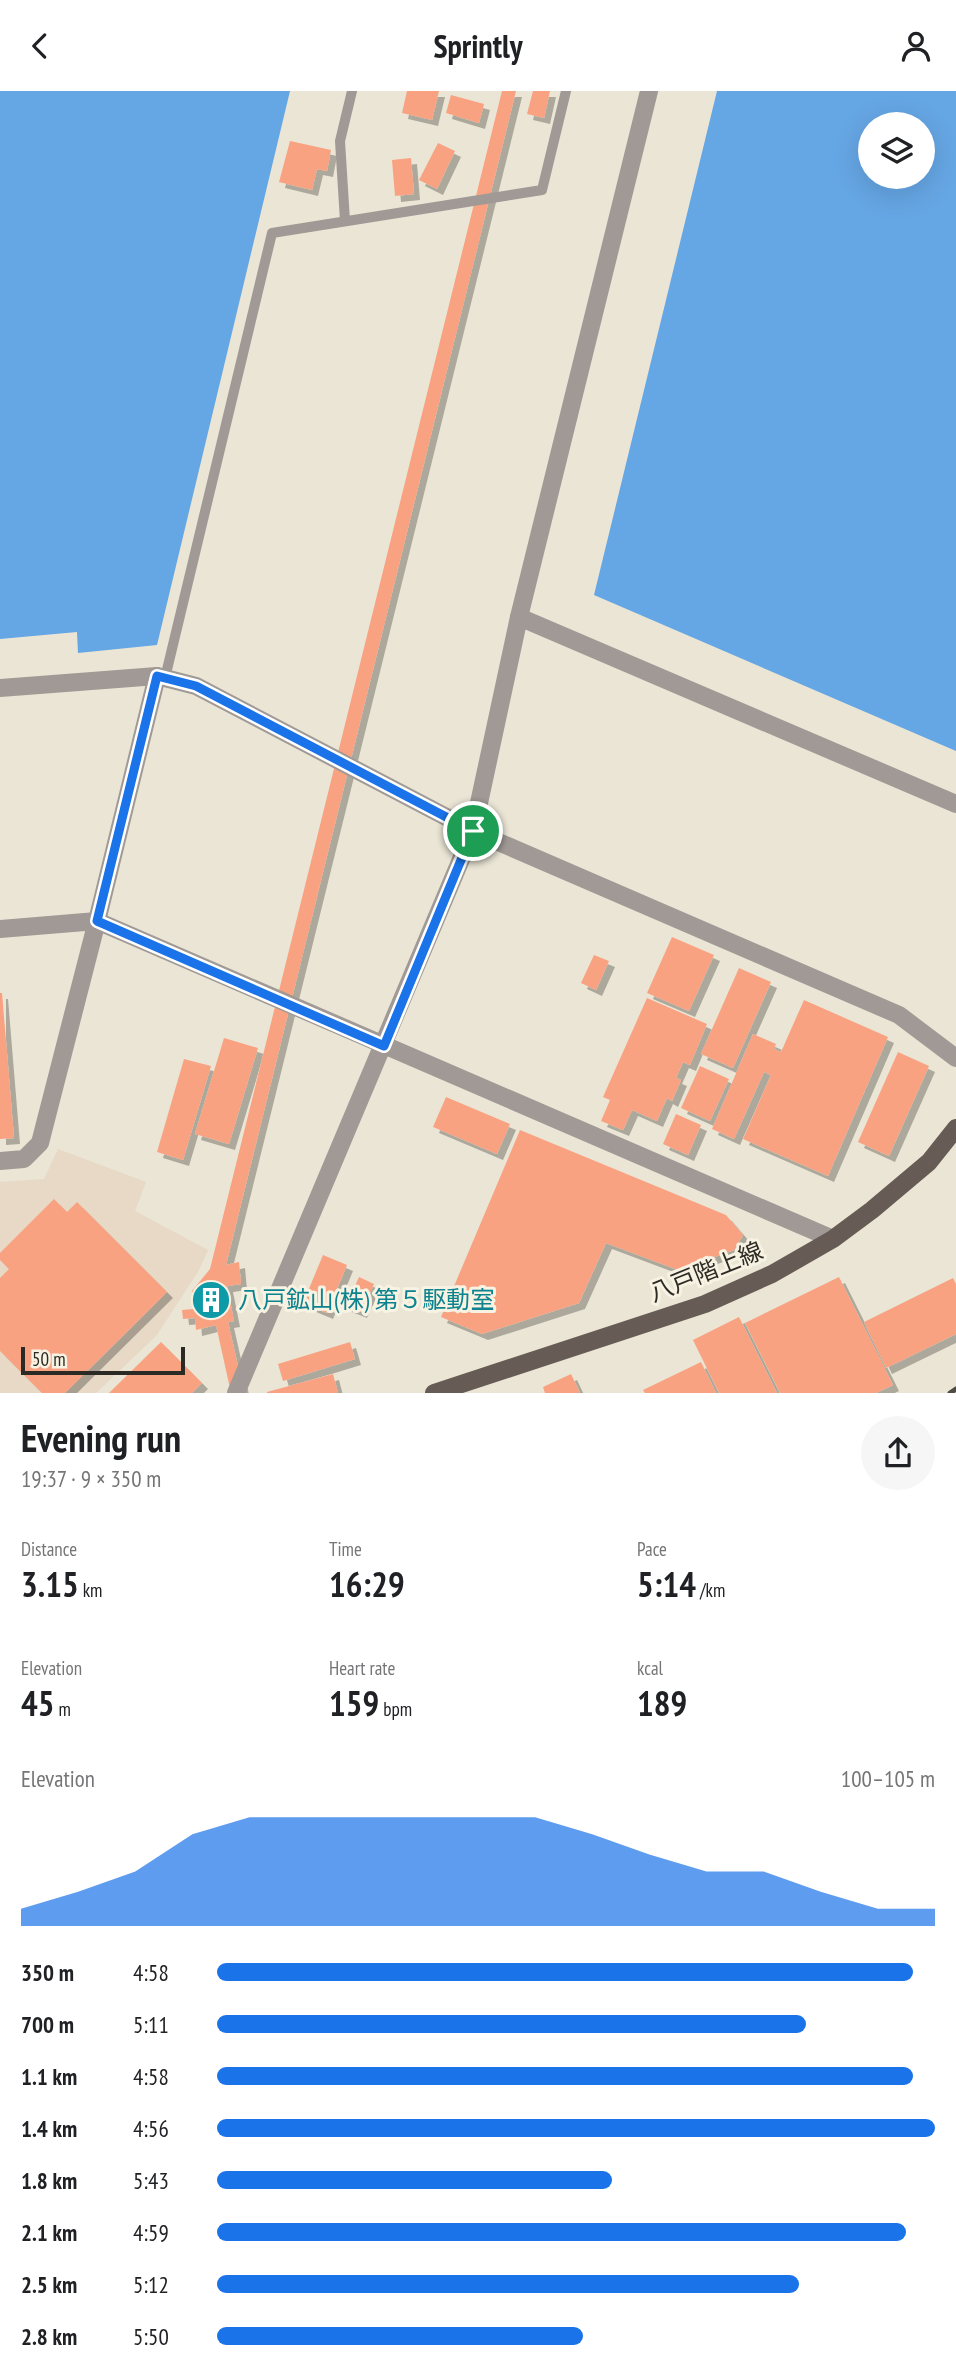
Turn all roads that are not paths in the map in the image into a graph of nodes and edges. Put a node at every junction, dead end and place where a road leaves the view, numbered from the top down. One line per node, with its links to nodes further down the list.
1 (352, 91): 4 (lane)
2 (566, 91): 4 (lane)
3 (649, 91): 5 (street)
4 (345, 221): 6 (lane)
5 (519, 617): 8 (street); 9 (street)
6 (161, 677): 7 (street); 9 (street); 10 (street)
7 (0, 688)
8 (956, 804)
9 (473, 831): 12 (street); 13 (street)
10 (97, 921): 11 (street); 12 (street); 15 (street)
11 (0, 929)
12 (384, 1046): 16 (street); 17 (street)
13 (956, 1058)
14 (956, 1128): 16 (main road, 八戸階上線)
15 (0, 1161)
16 (833, 1239): 18 (main road, 八戸階上線)
17 (236, 1393)
18 (434, 1393)

